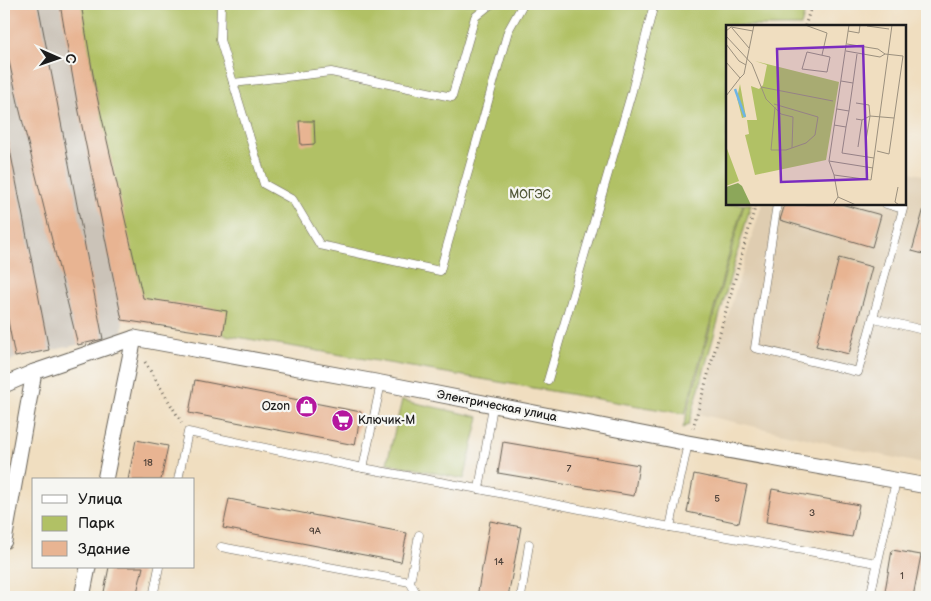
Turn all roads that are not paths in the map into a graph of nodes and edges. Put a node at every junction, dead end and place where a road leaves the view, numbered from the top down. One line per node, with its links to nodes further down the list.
1 (221, 4): 5 (lane)
2 (491, 4): 5 (lane)
3 (523, 4): 5 (lane)
4 (654, 4): 12 (lane)
5 (233, 83)
6 (777, 205): 8 (lane)
7 (889, 205): 8 (lane)
8 (874, 318): 9 (lane)
9 (927, 331)
10 (134, 338): 11 (street); 13 (street, Электрическая улица); 18 (street)
11 (34, 372): 14 (street); 25 (street)
12 (548, 380)
13 (381, 382): 15 (street, Электрическая улица); 17 (lane)
14 (4, 385)
15 (493, 406): 16 (street, Электрическая улица); 22 (lane)
16 (688, 443): 20 (street, Электрическая улица); 23 (lane)
17 (363, 468): 19 (lane); 22 (lane)
18 (105, 478)
19 (178, 478)
20 (896, 481): 21 (street, Электрическая улица); 28 (lane)
21 (927, 486)
22 (480, 489): 23 (lane)
23 (670, 527): 28 (lane)
24 (420, 535): 31 (lane)
25 (4, 541)
26 (529, 544): 35 (lane)
27 (221, 547): 31 (lane)
28 (877, 563): 36 (lane)
29 (88, 568): 32 (street)
30 (159, 568): 33 (lane)
31 (410, 582): 34 (lane)
32 (82, 597)
33 (153, 597)
34 (418, 597)
35 (521, 597)
36 (870, 597)

